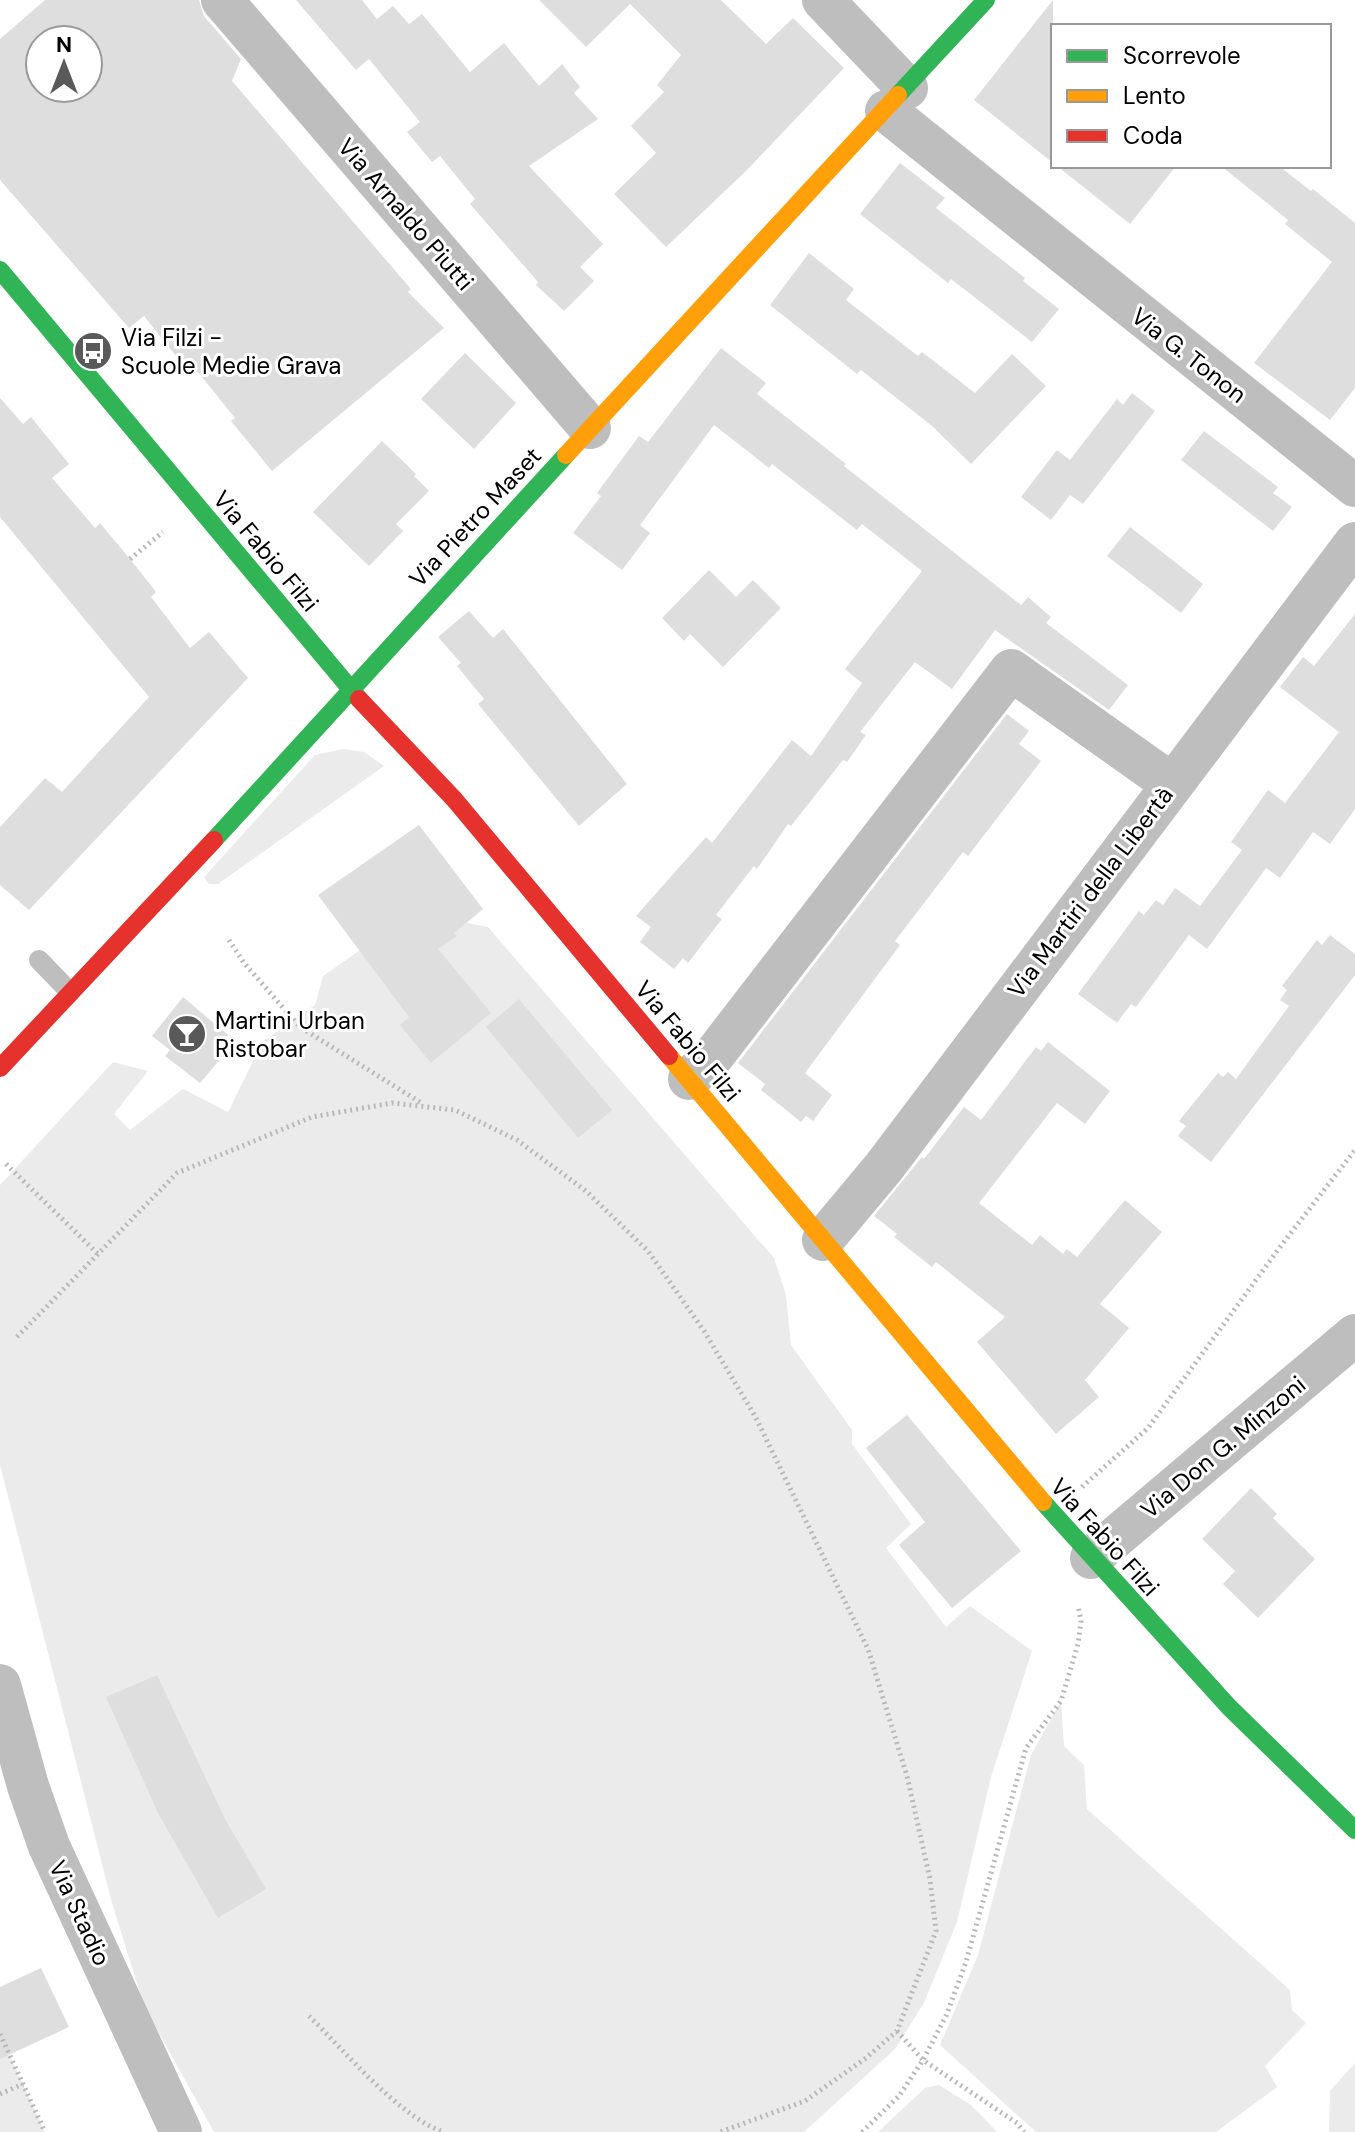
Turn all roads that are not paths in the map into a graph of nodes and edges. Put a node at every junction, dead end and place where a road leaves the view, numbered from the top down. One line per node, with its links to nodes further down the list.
1 (222, 0): 6 (street, Via Arnaldo Piutti)
2 (823, 0): 4 (street)
3 (986, 0): 4 (street, Via Pietro Maset)
4 (896, 99): 6 (street, Via Pietro Maset); 7 (street, Via G. Tonon)
5 (0, 270): 9 (street, Via Fabio Filzi)
6 (590, 428): 9 (street, Via Pietro Maset)
7 (1355, 486)
8 (1355, 543): 10 (street, Via Martiri della Libertà)
9 (350, 689): 12 (street, Via Pietro Maset); 14 (street, Via Fabio Filzi)
10 (1172, 784): 14 (street); 15 (street, Via Martiri della Libertà)
11 (39, 960): 12 (lane)
12 (70, 992): 13 (street, Via Pietro Maset)
13 (0, 1068)
14 (689, 1079): 15 (street, Via Fabio Filzi)
15 (823, 1240): 17 (street, Via Fabio Filzi)
16 (1355, 1335): 17 (street, Via Don G. Minzoni)
17 (1091, 1558): 19 (street, Via Fabio Filzi)
18 (0, 1685): 20 (street, Via Stadio)
19 (1355, 1830)
20 (181, 2132)

